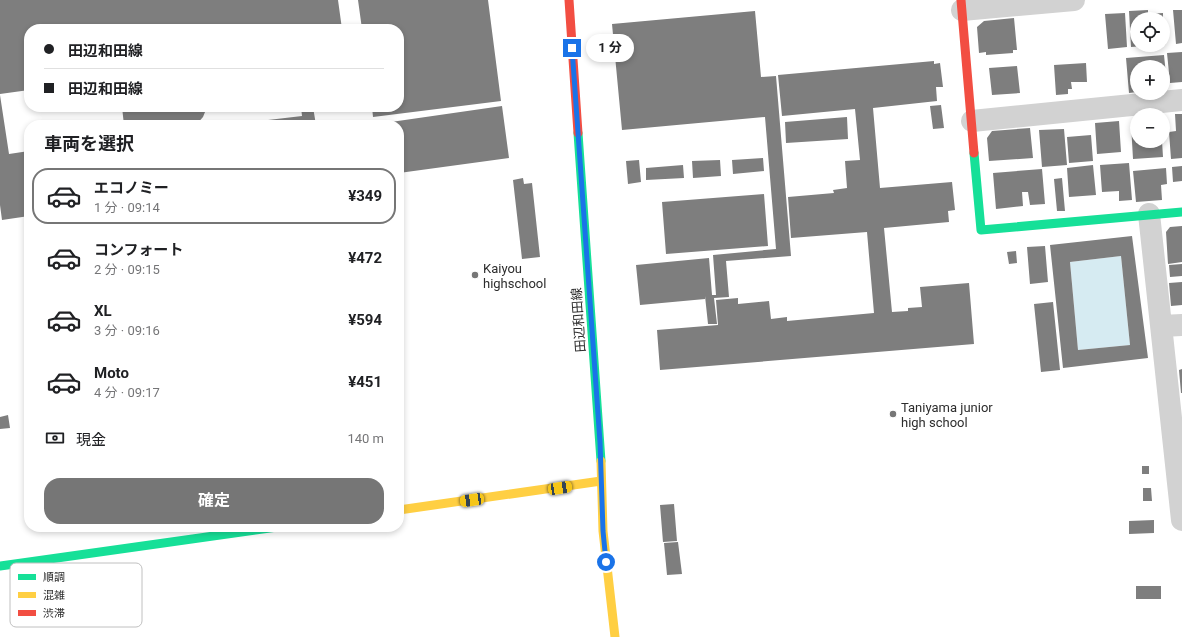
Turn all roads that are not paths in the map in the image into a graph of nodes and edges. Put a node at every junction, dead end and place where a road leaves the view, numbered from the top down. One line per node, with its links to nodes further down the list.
1 (569, 0): 10 (street, 田辺和田線)
2 (1074, 0): 3 (street)
3 (961, 5): 5 (street)
4 (1182, 100): 5 (street)
5 (972, 121): 7 (street)
6 (1182, 212): 7 (street)
7 (1149, 214): 8 (street)
8 (1172, 326): 9 (street)
9 (1178, 434): 12 (street)
10 (601, 481): 11 (street); 17 (street, 田辺和田線)
11 (404, 509)
12 (1182, 520)
13 (241, 532): 14 (street)
14 (21, 563)
15 (10, 565): 16 (street)
16 (0, 566)
17 (615, 637)

